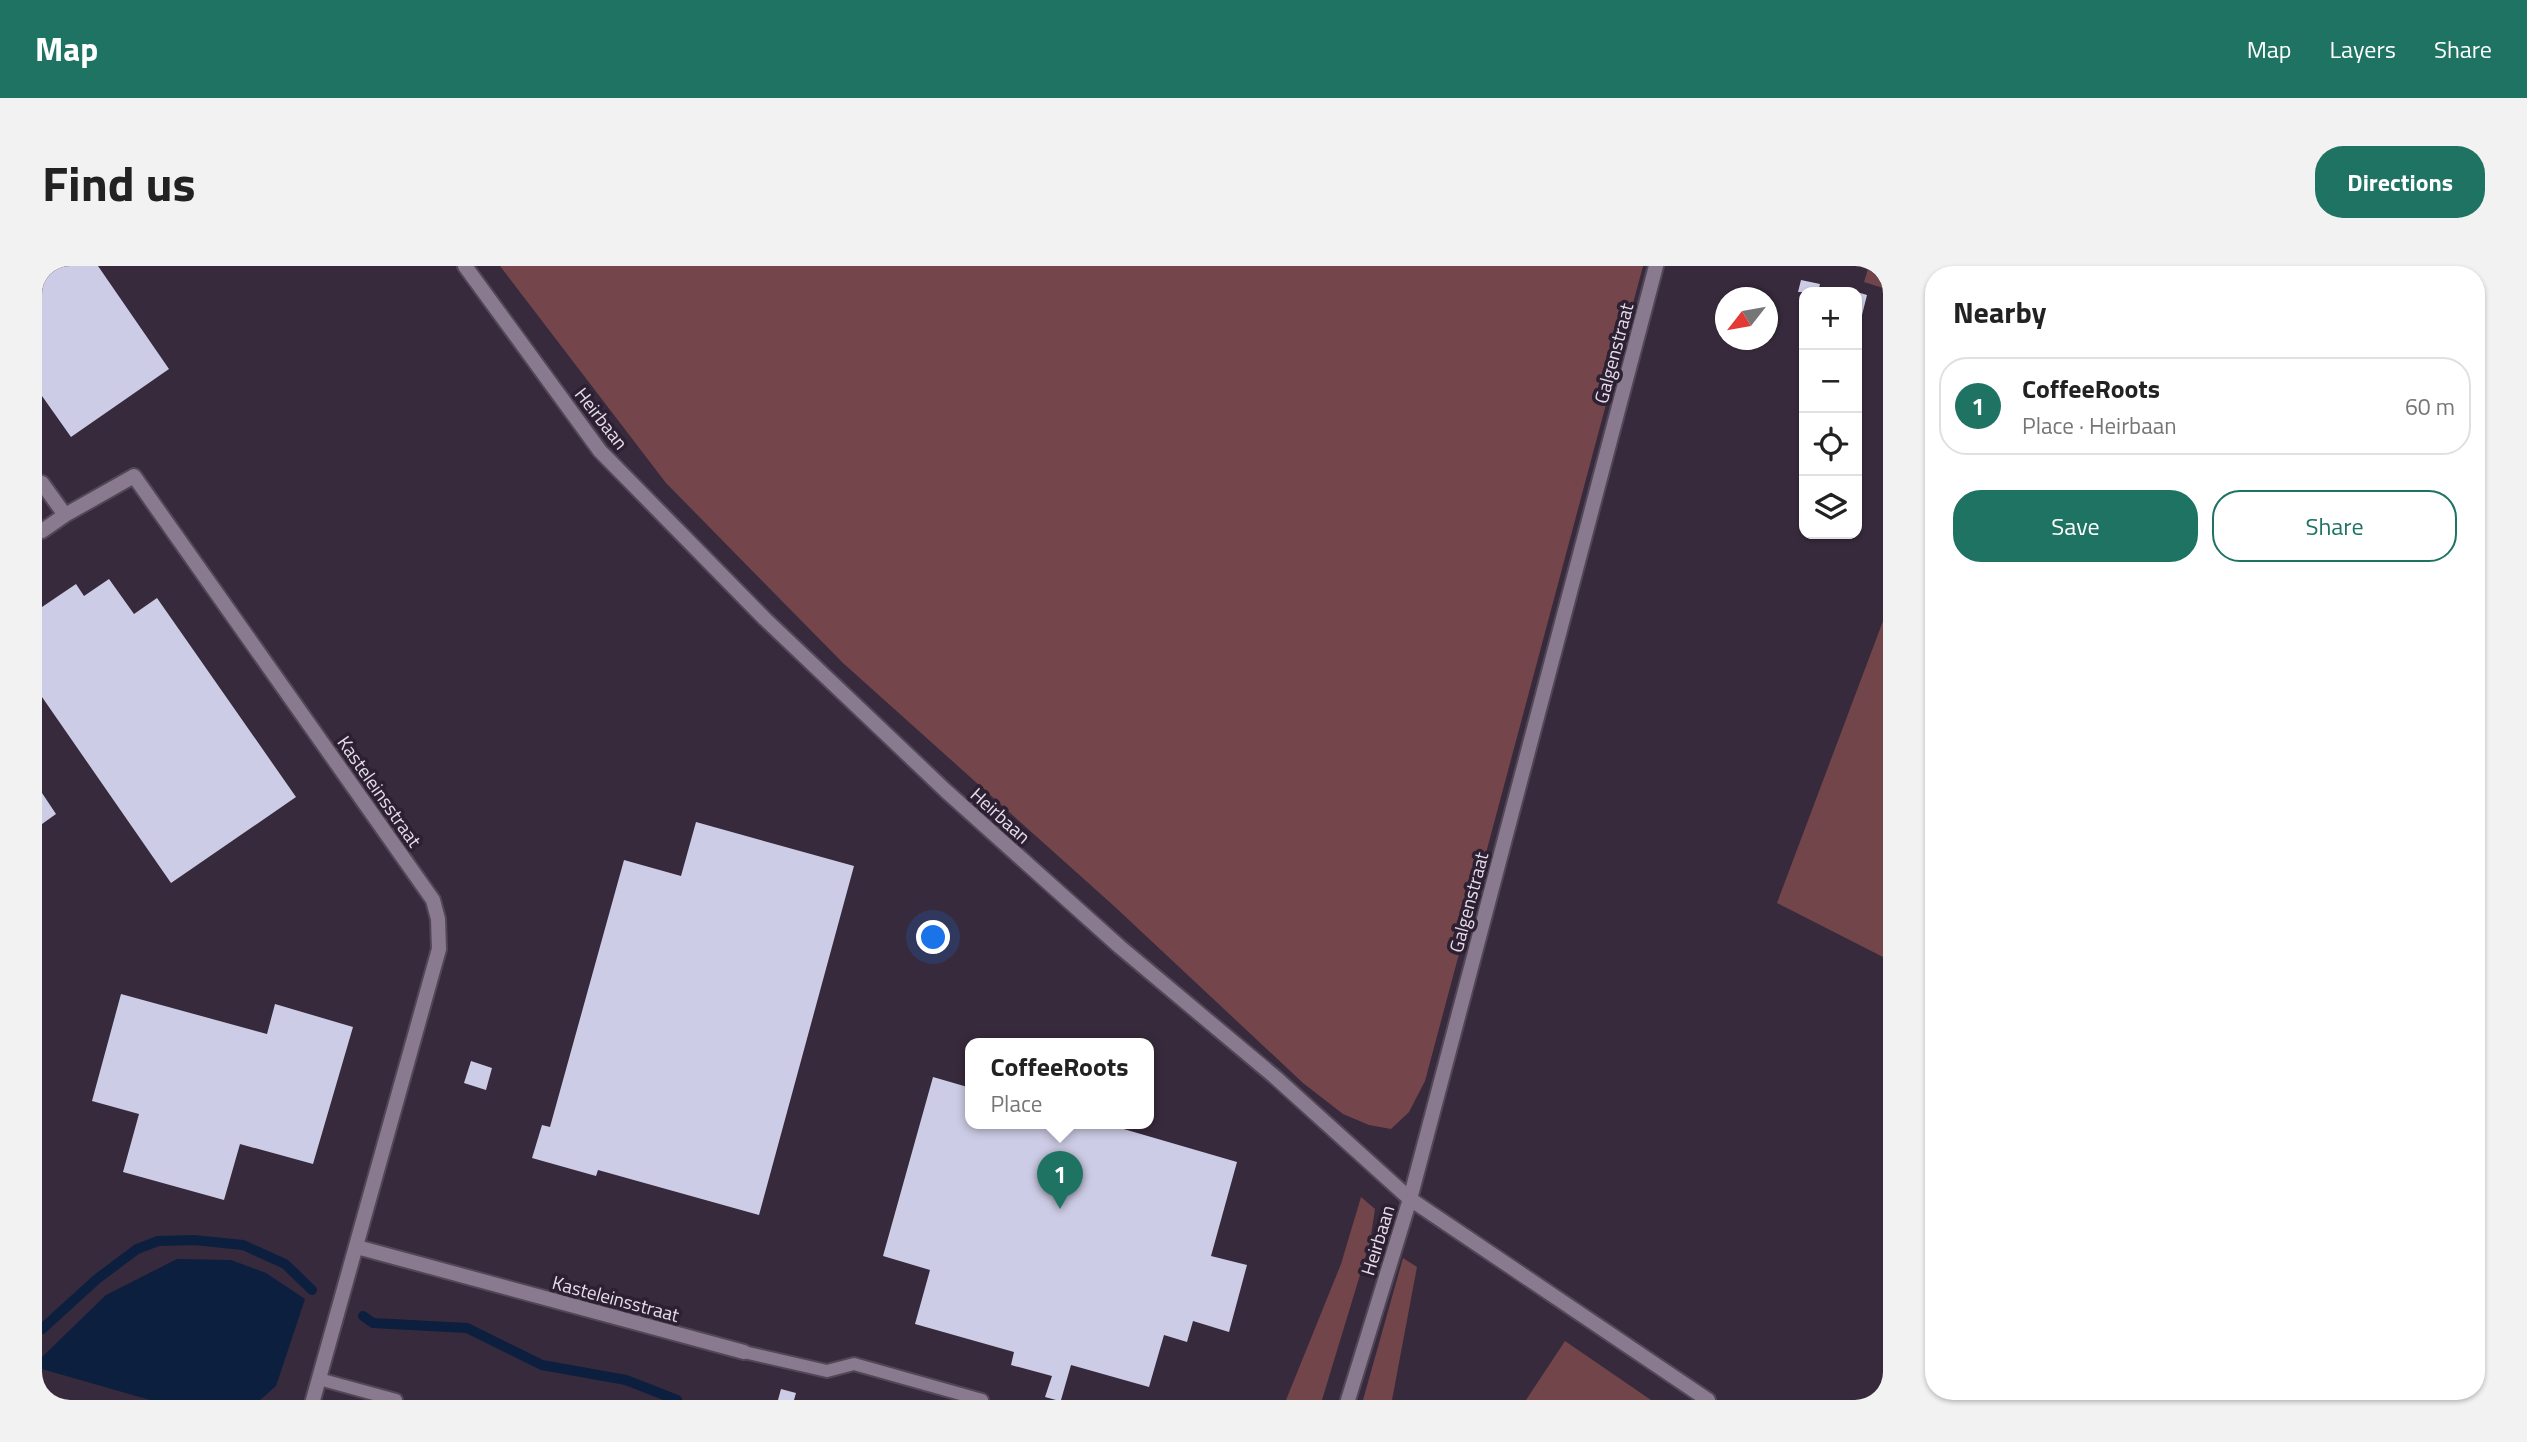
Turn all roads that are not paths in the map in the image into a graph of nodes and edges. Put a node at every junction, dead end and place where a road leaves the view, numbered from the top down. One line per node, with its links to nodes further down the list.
1 (465, 266): 6 (street, Heirbaan)
2 (1656, 266): 6 (street, Galgenstraat)
3 (42, 483): 4 (street)
4 (65, 515): 5 (street, Kasteleinsstraat); 7 (street, Kasteleinsstraat)
5 (42, 531)
6 (1410, 1199): 13 (street, Heirbaan); 14 (street)
7 (356, 1247): 8 (street, Kasteleinsstraat); 9 (street, Kasteleinsstraat)
8 (744, 1352): 12 (lane)
9 (319, 1379): 10 (street, Kasteleinsstraat); 11 (lane)
10 (313, 1400)
11 (396, 1400)
12 (982, 1400)
13 (1348, 1400)
14 (1708, 1400)

